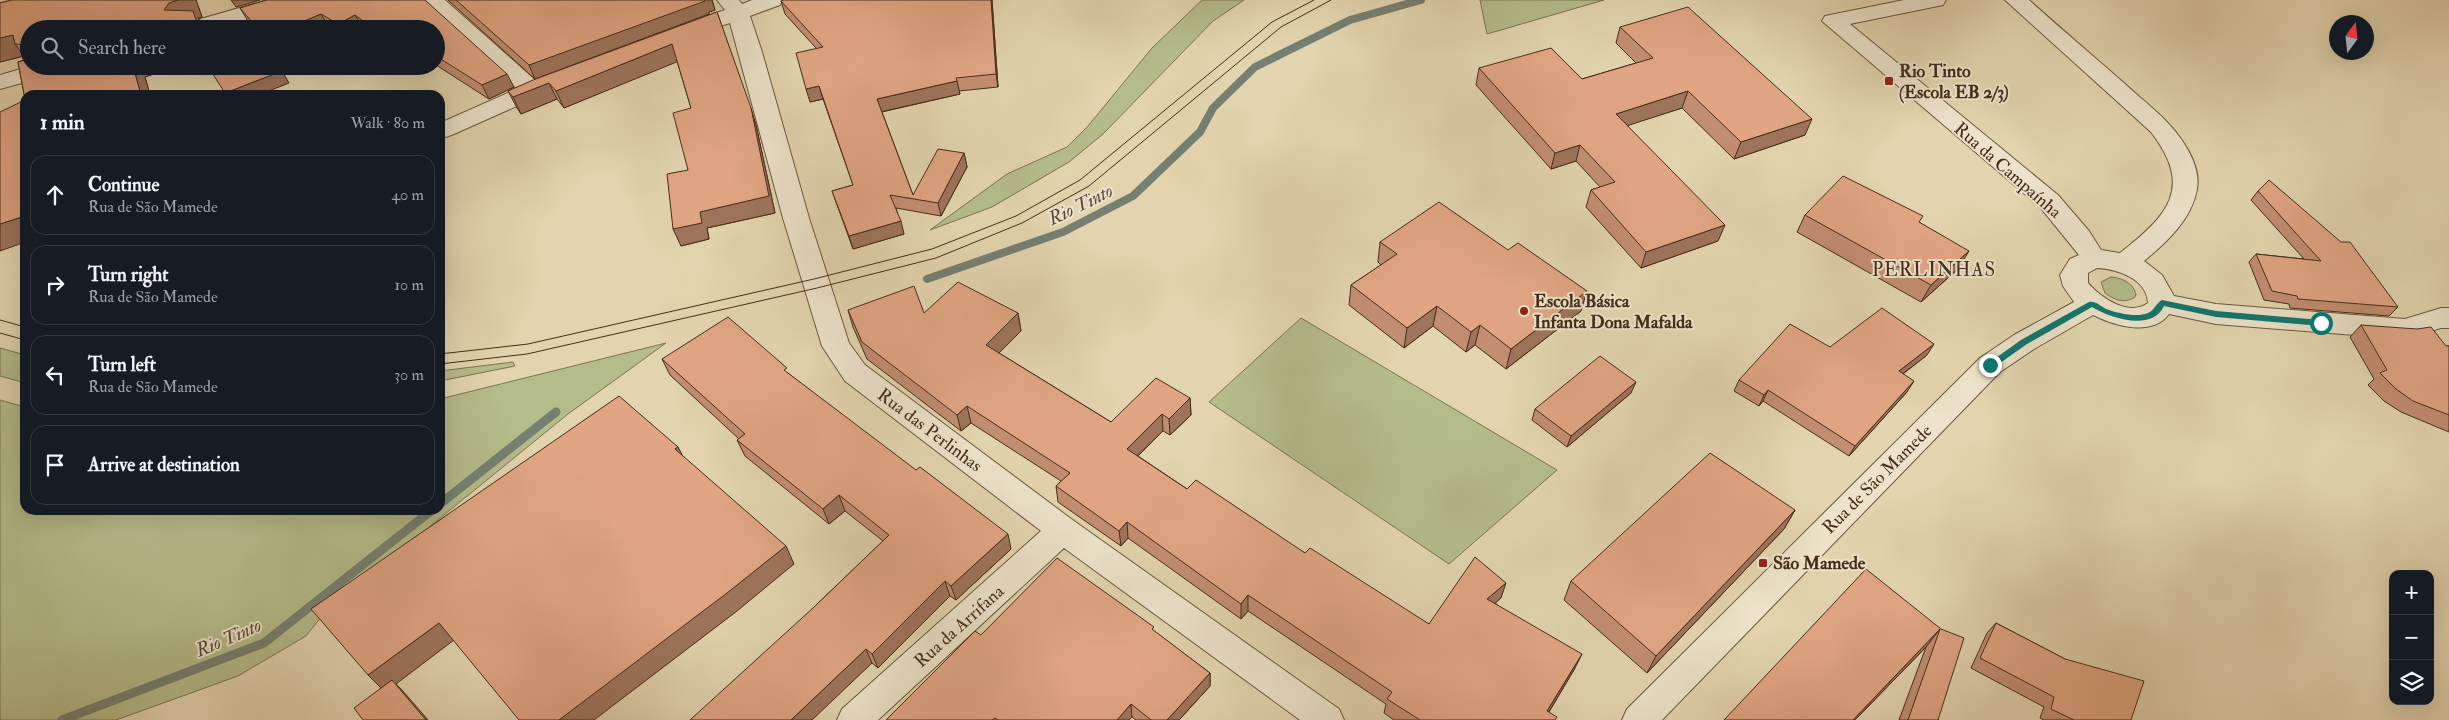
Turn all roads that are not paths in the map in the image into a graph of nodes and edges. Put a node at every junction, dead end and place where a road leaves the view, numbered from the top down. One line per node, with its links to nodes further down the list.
1 (290, 0): 7 (street)
2 (431, 0): 12 (street)
3 (772, 0): 6 (street)
4 (1935, 0): 14 (street, Rua da Campaínha)
5 (2016, 0): 15 (street)
6 (733, 6): 8 (street); 19 (street, Rua das Perlinhas)
7 (222, 20)
8 (698, 26)
9 (25, 75): 11 (street)
10 (569, 76): 12 (street)
11 (0, 82)
12 (532, 90): 13 (street)
13 (446, 129)
14 (2094, 259): 15 (street); 17 (street)
15 (2125, 263): 16 (street)
16 (2162, 303): 17 (street); 18 (street)
17 (2092, 304): 22 (street, Rua de São Mamede)
18 (2449, 318)
19 (1063, 530): 20 (street, Rua da Arrifana); 21 (street, Rua das Perlinhas)
20 (854, 720)
21 (1327, 720)
22 (1639, 720)

